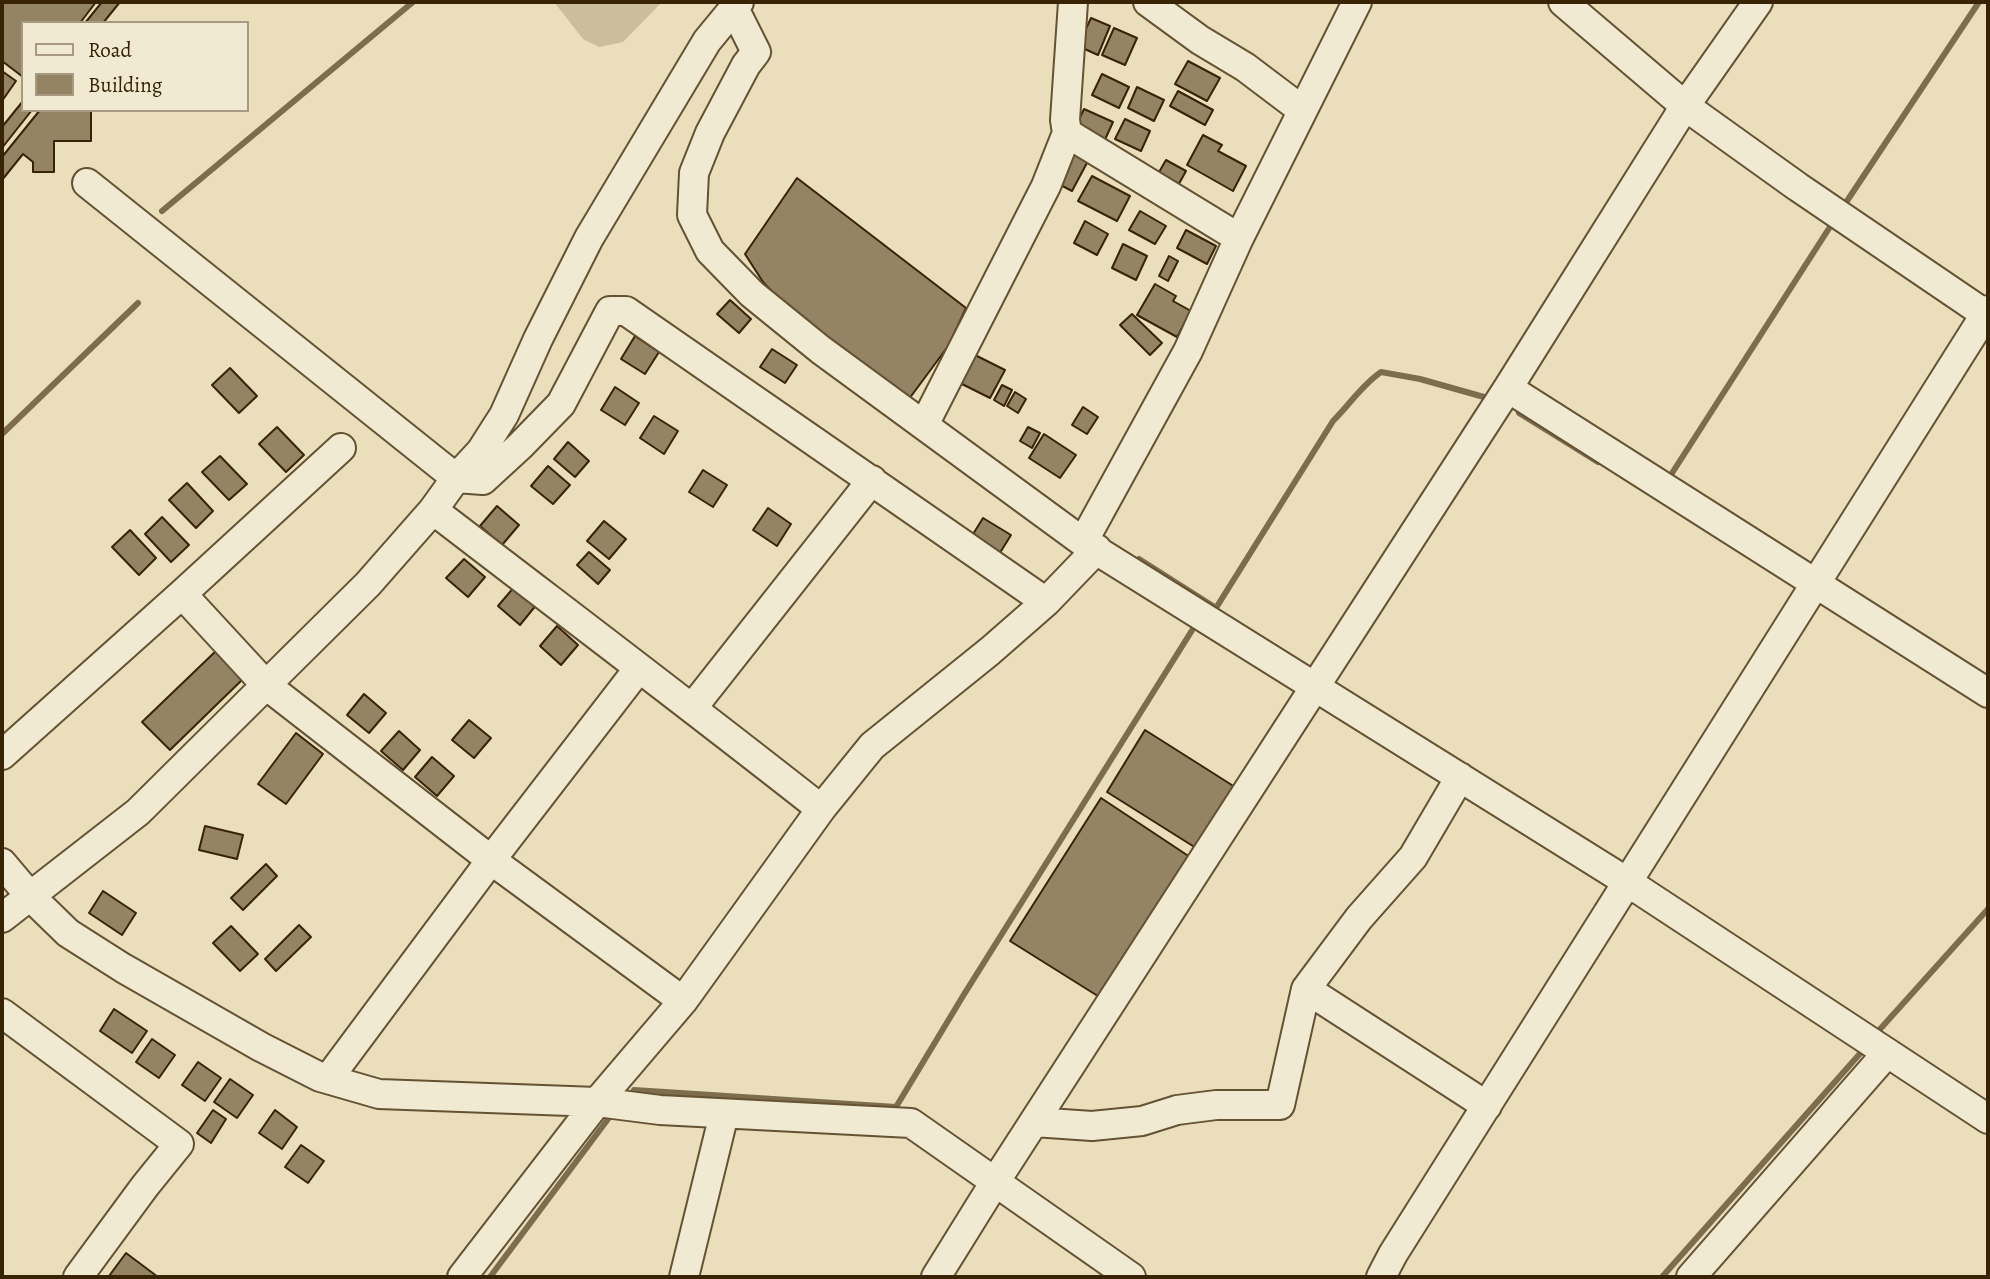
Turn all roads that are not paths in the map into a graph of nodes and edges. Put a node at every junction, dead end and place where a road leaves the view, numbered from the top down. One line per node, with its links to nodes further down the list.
1 (1073, 2): 9 (street)
2 (1148, 2): 8 (street)
3 (1357, 2): 8 (street)
4 (1563, 2): 7 (street)
5 (1758, 2): 7 (street)
6 (736, 5): 14 (street); 16 (street)
7 (1685, 107): 12 (street); 13 (street)
8 (1302, 110): 11 (street)
9 (1067, 133): 11 (street); 14 (street)
10 (87, 183): 16 (street)
11 (1239, 238): 19 (street)
12 (1987, 314): 20 (street)
13 (1508, 388): 20 (street); 25 (street)
14 (927, 418): 19 (street)
15 (341, 448): 21 (street)
16 (456, 478): 17 (street); 18 (street)
17 (872, 480): 22 (street); 27 (street)
18 (433, 510): 23 (street); 24 (street)
19 (1090, 545): 22 (street); 25 (street)
20 (1817, 584): 26 (street); 33 (street)
21 (182, 594): 24 (street); 28 (street)
22 (1046, 602): 30 (street)
23 (639, 668): 27 (street); 31 (street)
24 (266, 685): 31 (street); 34 (street)
25 (1315, 687): 29 (street); 45 (street)
26 (1988, 693)
27 (693, 707): 30 (street)
28 (2, 755)
29 (1460, 777): 33 (street); 36 (street)
30 (821, 809): 37 (street)
31 (491, 860): 37 (street); 40 (street)
32 (2, 863): 34 (street)
33 (1629, 883): 39 (street); 42 (street)
34 (30, 896): 35 (street); 40 (street)
35 (2, 918)
36 (1307, 989): 42 (street); 45 (street)
37 (683, 1001): 41 (street)
38 (2, 1013): 47 (street)
39 (1876, 1045): 44 (street); 53 (street)
40 (328, 1079): 41 (street)
41 (597, 1102): 43 (street); 48 (street)
42 (1487, 1106): 52 (street)
43 (724, 1114): 46 (street); 49 (street)
44 (1988, 1119)
45 (1034, 1122): 46 (street)
46 (995, 1182): 50 (street); 51 (street)
47 (78, 1277)
48 (462, 1277)
49 (684, 1277)
50 (936, 1277)
51 (1131, 1277)
52 (1381, 1277)
53 (1691, 1277)

